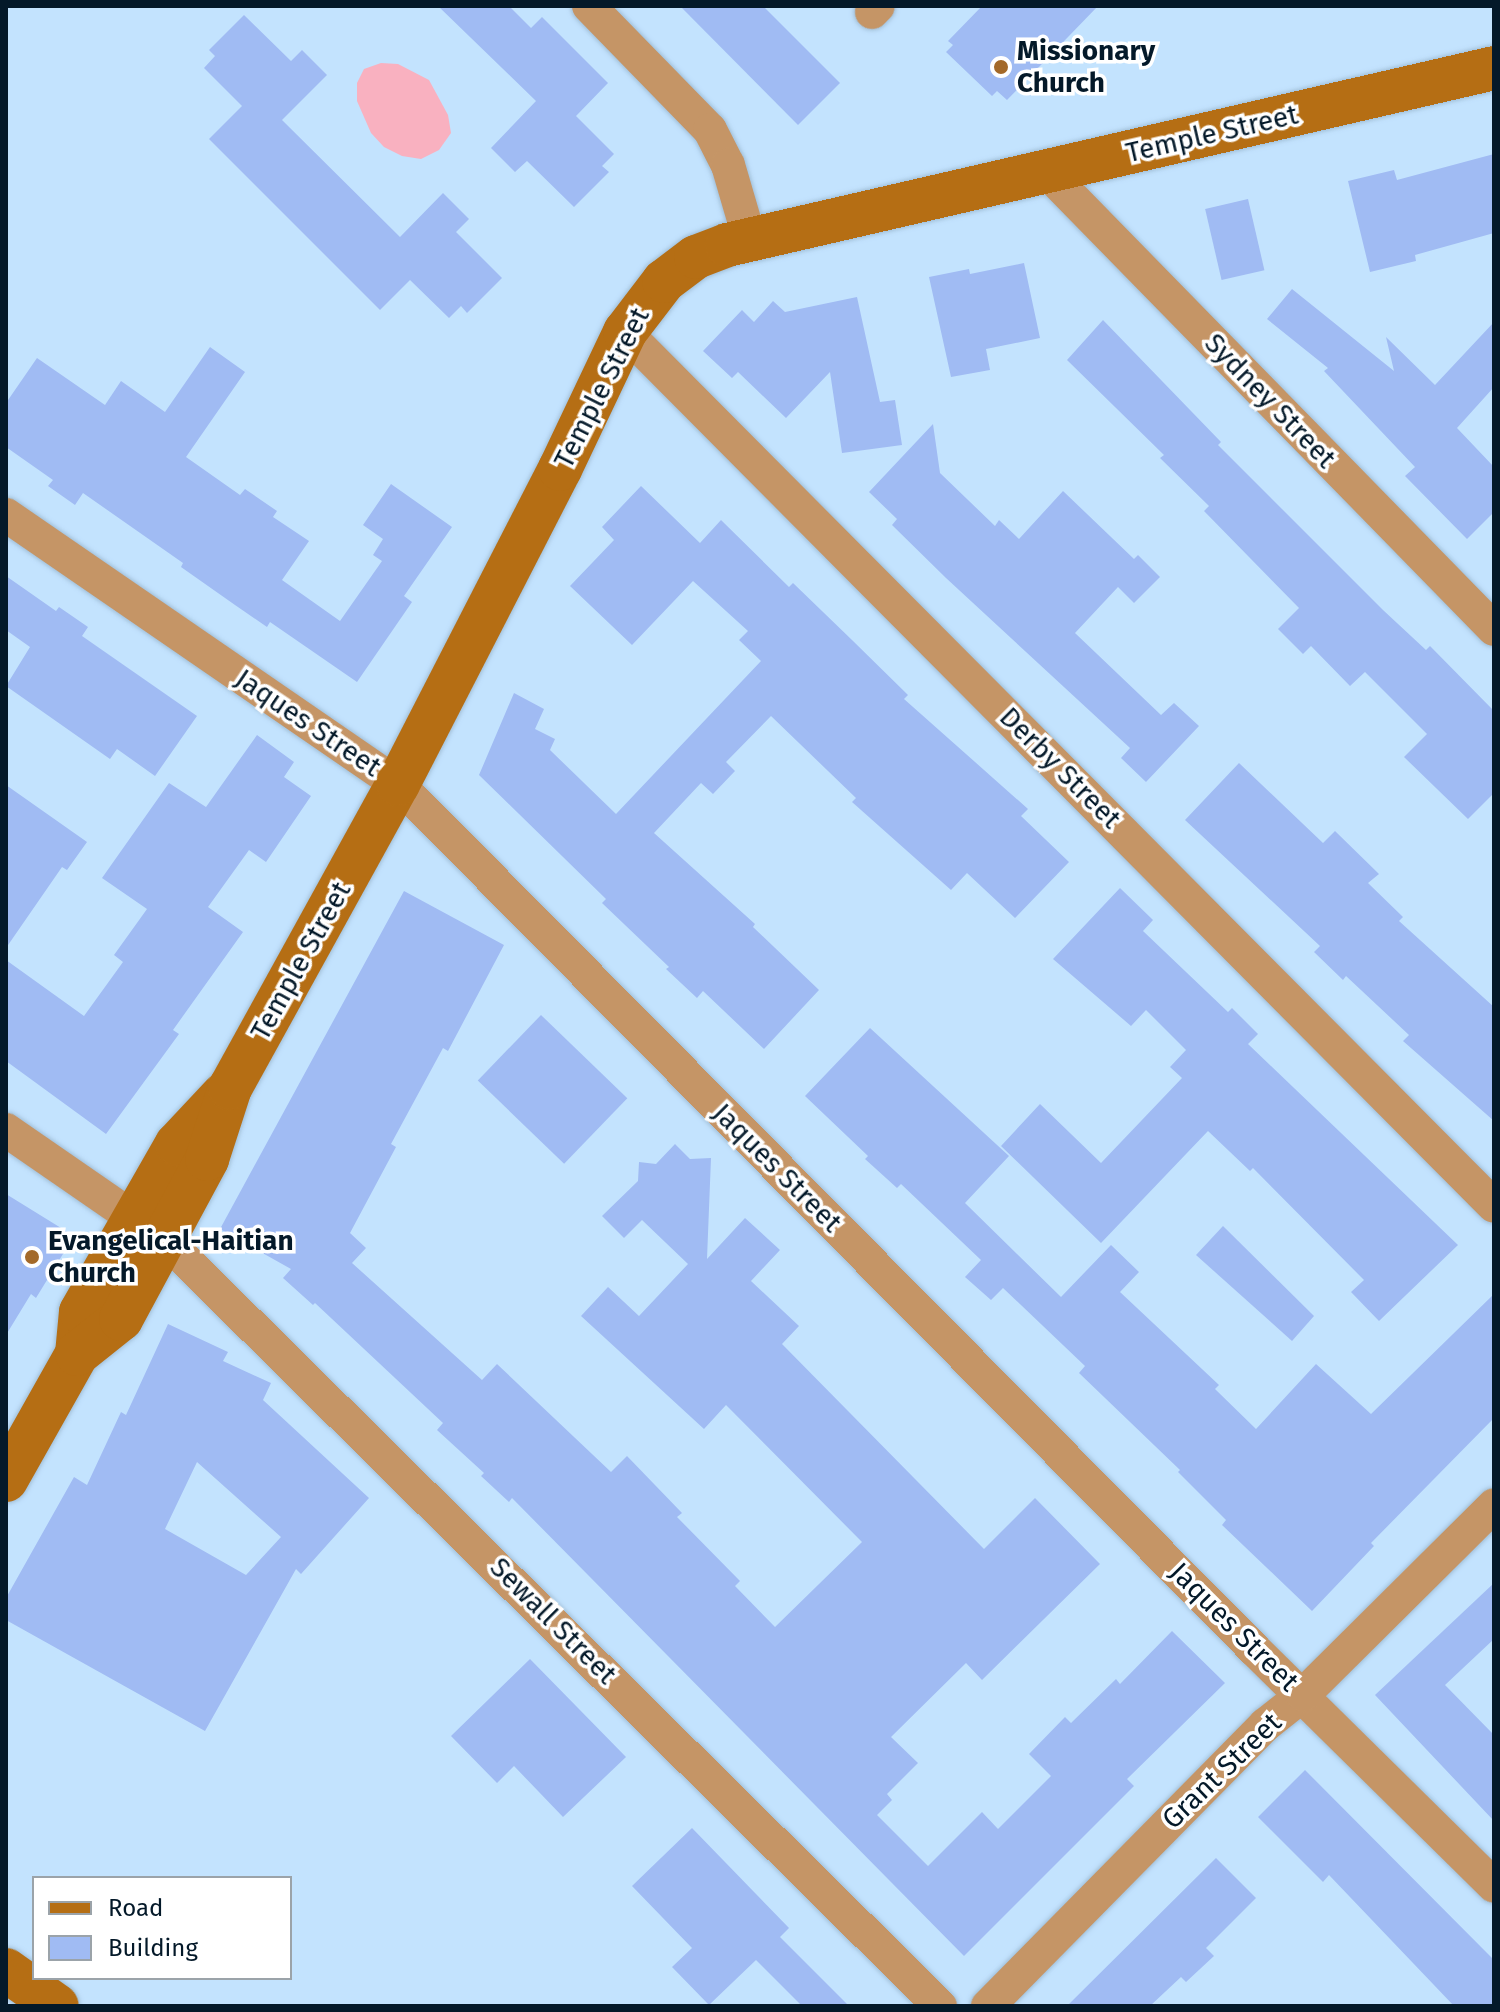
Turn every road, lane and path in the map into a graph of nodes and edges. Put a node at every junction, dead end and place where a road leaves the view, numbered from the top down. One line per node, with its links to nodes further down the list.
1 (589, 6): 4 (street)
2 (1494, 68): 3 (street, Temple Street)
3 (1047, 172): 4 (street, Temple Street); 7 (street, Sydney Street)
4 (750, 240): 5 (street, Temple Street)
5 (625, 332): 8 (street, Temple Street); 10 (street, Derby Street)
6 (6, 515): 8 (street, Jaques Street)
7 (1494, 629)
8 (398, 784): 11 (street, Temple Street); 14 (street, Jaques Street)
9 (6, 1130): 11 (street, Sewall Street)
10 (1494, 1206)
11 (150, 1228): 12 (street, Temple Street); 18 (street, Sewall Street)
12 (6, 1480)
13 (1494, 1505): 14 (street, Grant Street)
14 (1303, 1695): 15 (street, Jaques Street); 19 (street, Grant Street)
15 (1494, 1886)
16 (6, 1970): 17 (street)
17 (57, 2006)
18 (940, 2006)
19 (988, 2006)

